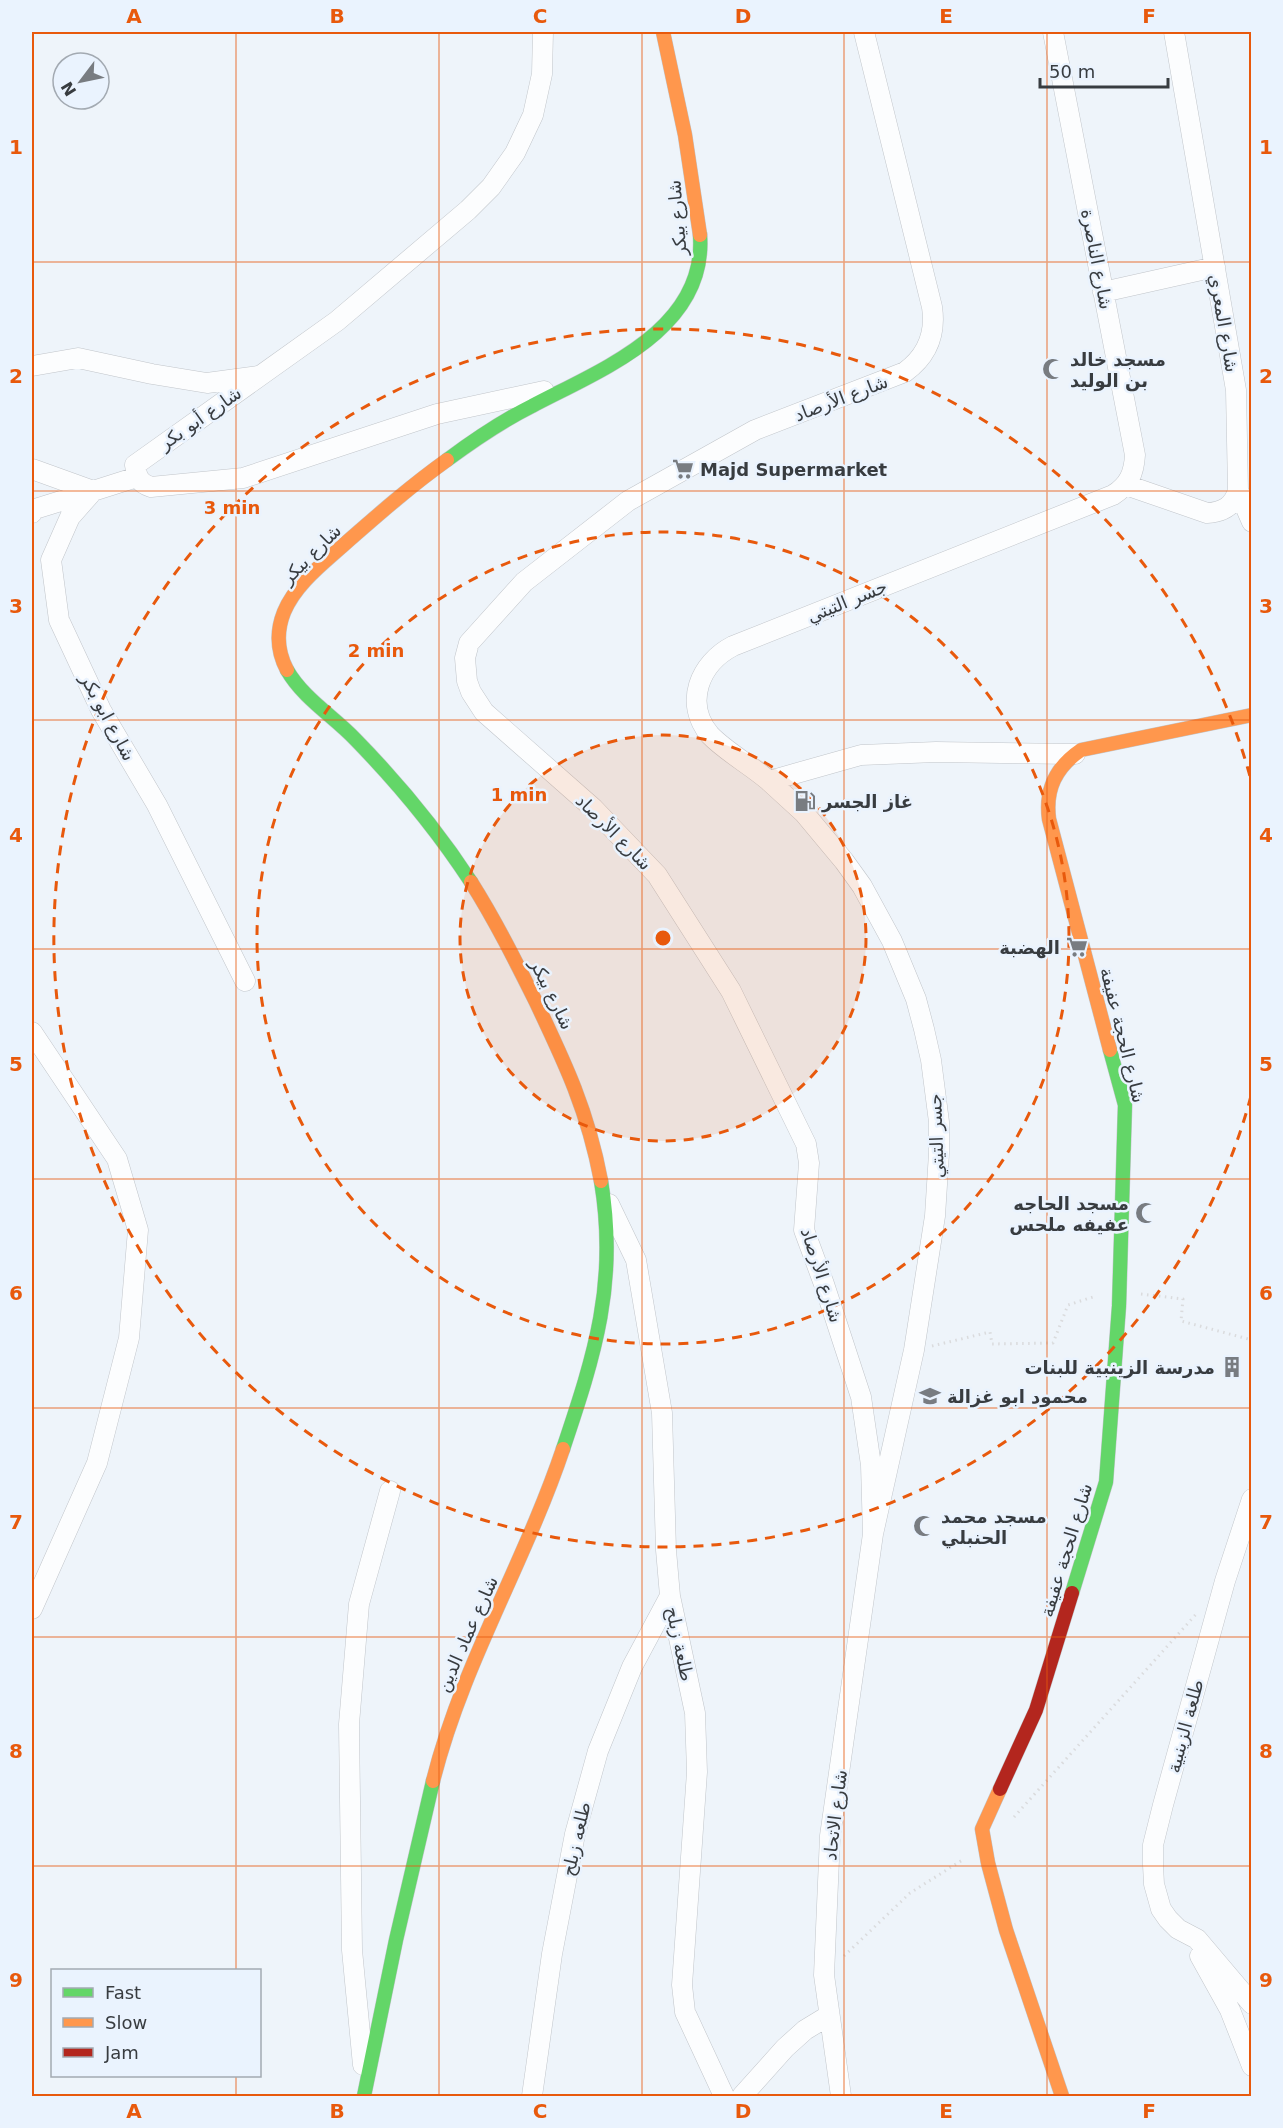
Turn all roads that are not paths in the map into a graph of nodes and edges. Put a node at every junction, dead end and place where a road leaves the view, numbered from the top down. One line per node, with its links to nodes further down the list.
1 (543, 32): 9 (street, شارع أبو بكر)
2 (663, 32): 10 (street, شارع بيكر)
3 (864, 32): 26 (street, شارع الأرصاد)
4 (1053, 32): 7 (street, شارع الناصرة)
5 (1174, 32): 6 (street, شارع المعري)
6 (1215, 267): 7 (street); 14 (street, شارع المعري)
7 (1104, 291): 13 (street, شارع الناصرة)
8 (32, 366): 9 (street)
9 (261, 375): 12 (street, شارع أبو بكر)
10 (567, 386): 12 (street); 23 (street, شارع بيكر)
11 (32, 470): 15 (street)
12 (136, 477): 15 (street)
13 (1126, 485): 14 (street); 20 (street, جسر التيتي)
14 (1238, 490): 17 (street)
15 (93, 491): 16 (street); 21 (street, شارع ابو بكر)
16 (32, 513)
17 (1251, 522)
18 (1251, 715): 19 (street)
19 (1075, 754): 20 (street); 38 (street, شارع الحجة عفيفة)
20 (769, 780): 26 (street, جسر التيتي)
21 (245, 981)
22 (32, 1032): 28 (street)
23 (603, 1191): 27 (street, طلعة زبلح); 33 (street, شارع عماد الدين)
24 (390, 1491): 33 (street)
25 (1251, 1499): 29 (street, طلعة الزينبية)
26 (873, 1534): 31 (street, شارع الاتحاد)
27 (670, 1596): 34 (street, طلعه زبلح); 35 (street, طلعة زبلح)
28 (32, 1609)
29 (1192, 1936): 30 (street); 32 (street)
30 (1251, 2004)
31 (828, 2016): 36 (street); 37 (street, شارع الاتحاد)
32 (1251, 2066)
33 (365, 2094)
34 (532, 2097)
35 (724, 2097)
36 (742, 2097)
37 (841, 2097)
38 (1062, 2097)

